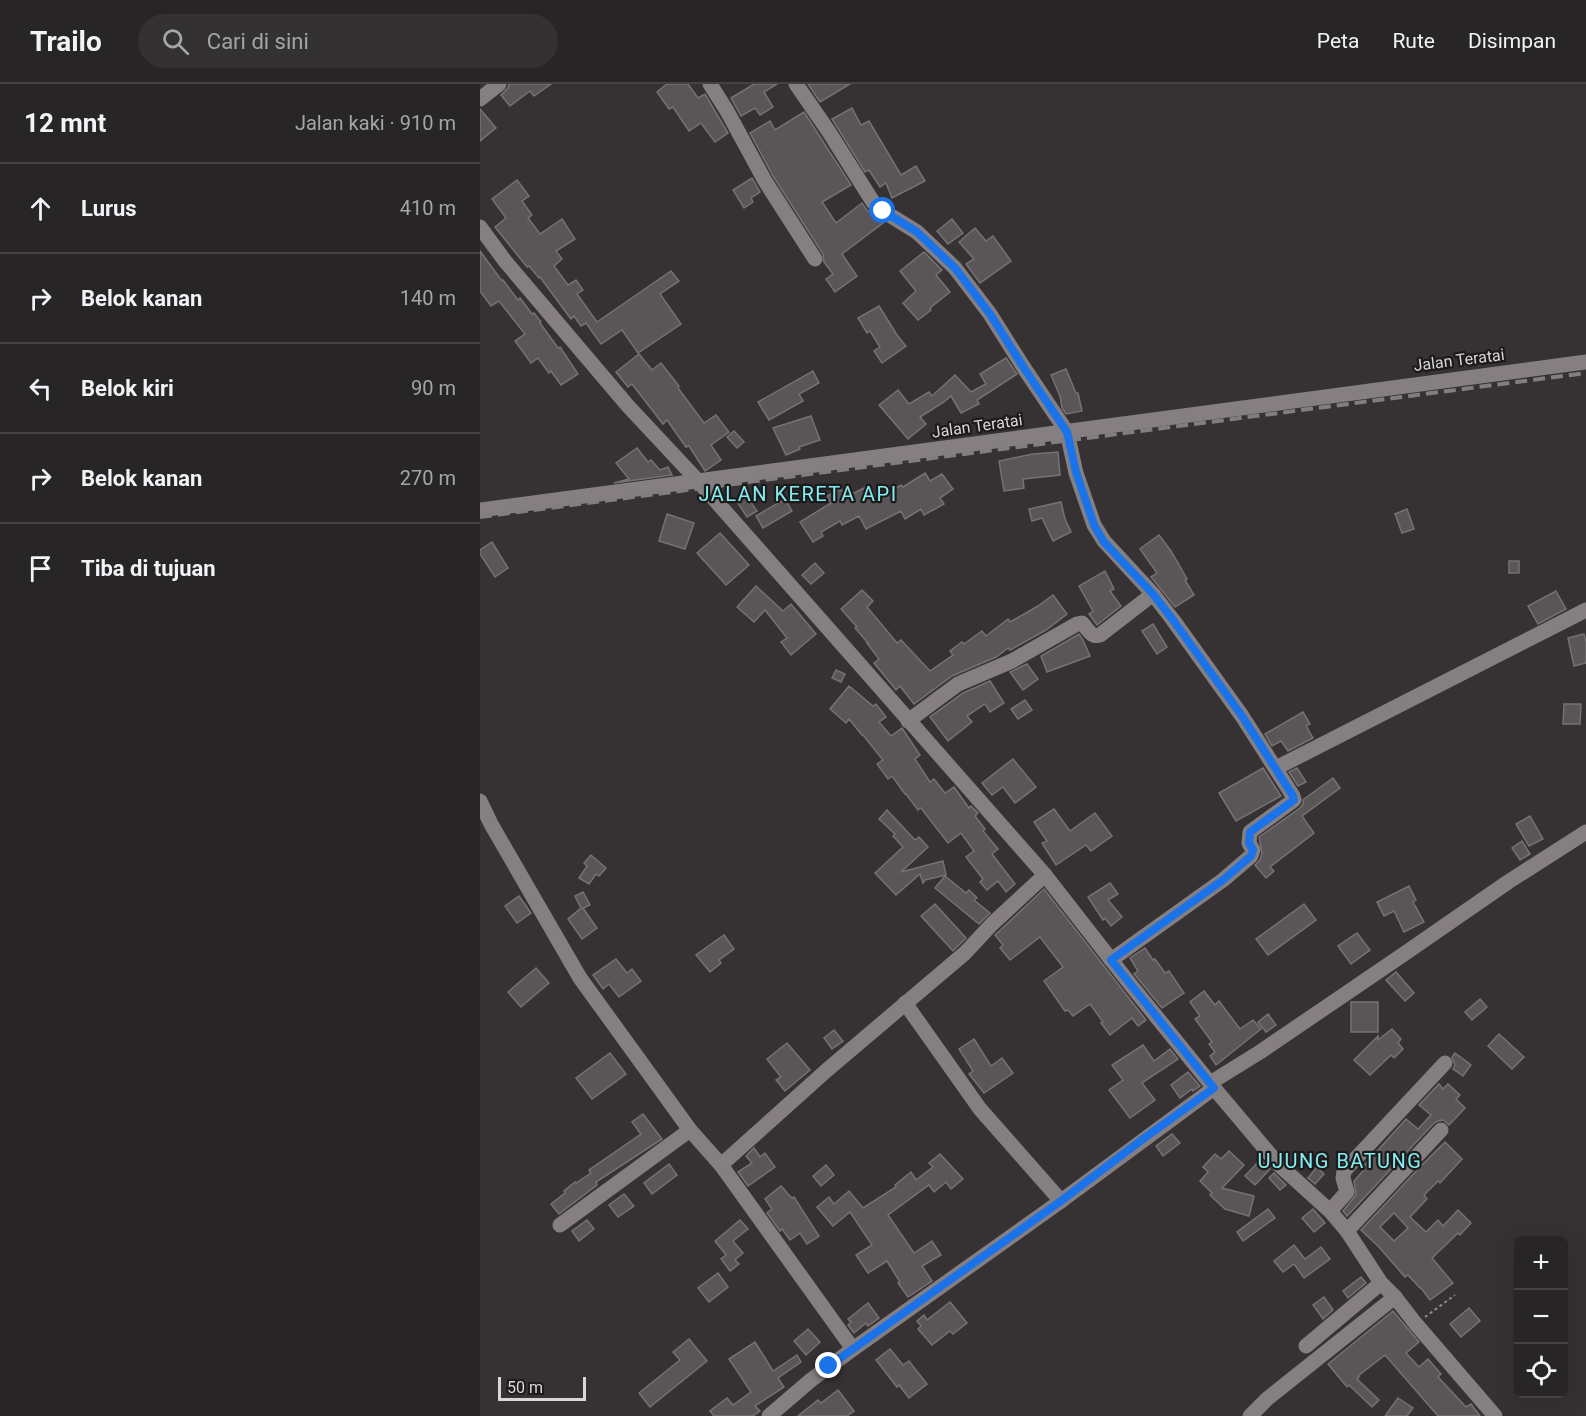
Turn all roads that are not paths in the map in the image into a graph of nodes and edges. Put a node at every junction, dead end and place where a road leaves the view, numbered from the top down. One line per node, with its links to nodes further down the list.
1 (499, 84): 4 (street)
2 (796, 84): 8 (street)
3 (715, 86): 6 (street)
4 (480, 99)
5 (480, 227): 9 (street)
6 (815, 259)
7 (1586, 362): 8 (street, Jalan Teratai)
8 (1067, 432): 9 (street, Jalan Teratai); 11 (street)
9 (700, 483): 10 (street, Jalan Teratai); 13 (street)
10 (480, 510)
11 (1153, 594): 13 (street); 14 (street)
12 (1586, 610): 14 (street)
13 (908, 721): 17 (street)
14 (1276, 768): 18 (street)
15 (480, 801): 22 (street)
16 (1586, 832): 21 (street)
17 (1045, 875): 18 (street); 19 (street)
18 (1111, 960): 21 (street)
19 (905, 1003): 24 (street); 25 (street)
20 (1445, 1063): 26 (street)
21 (1212, 1086): 25 (street); 26 (street)
22 (690, 1130): 24 (street); 27 (street)
23 (1441, 1130): 28 (street)
24 (720, 1165): 32 (street)
25 (1061, 1201): 32 (street)
26 (1330, 1210): 28 (street)
27 (560, 1225)
28 (1347, 1231): 29 (street)
29 (1381, 1283): 30 (street); 31 (street)
30 (1395, 1298): 34 (street); 35 (street)
31 (1306, 1346)
32 (853, 1349): 33 (street)
33 (769, 1416)
34 (1250, 1416)
35 (1495, 1416)

